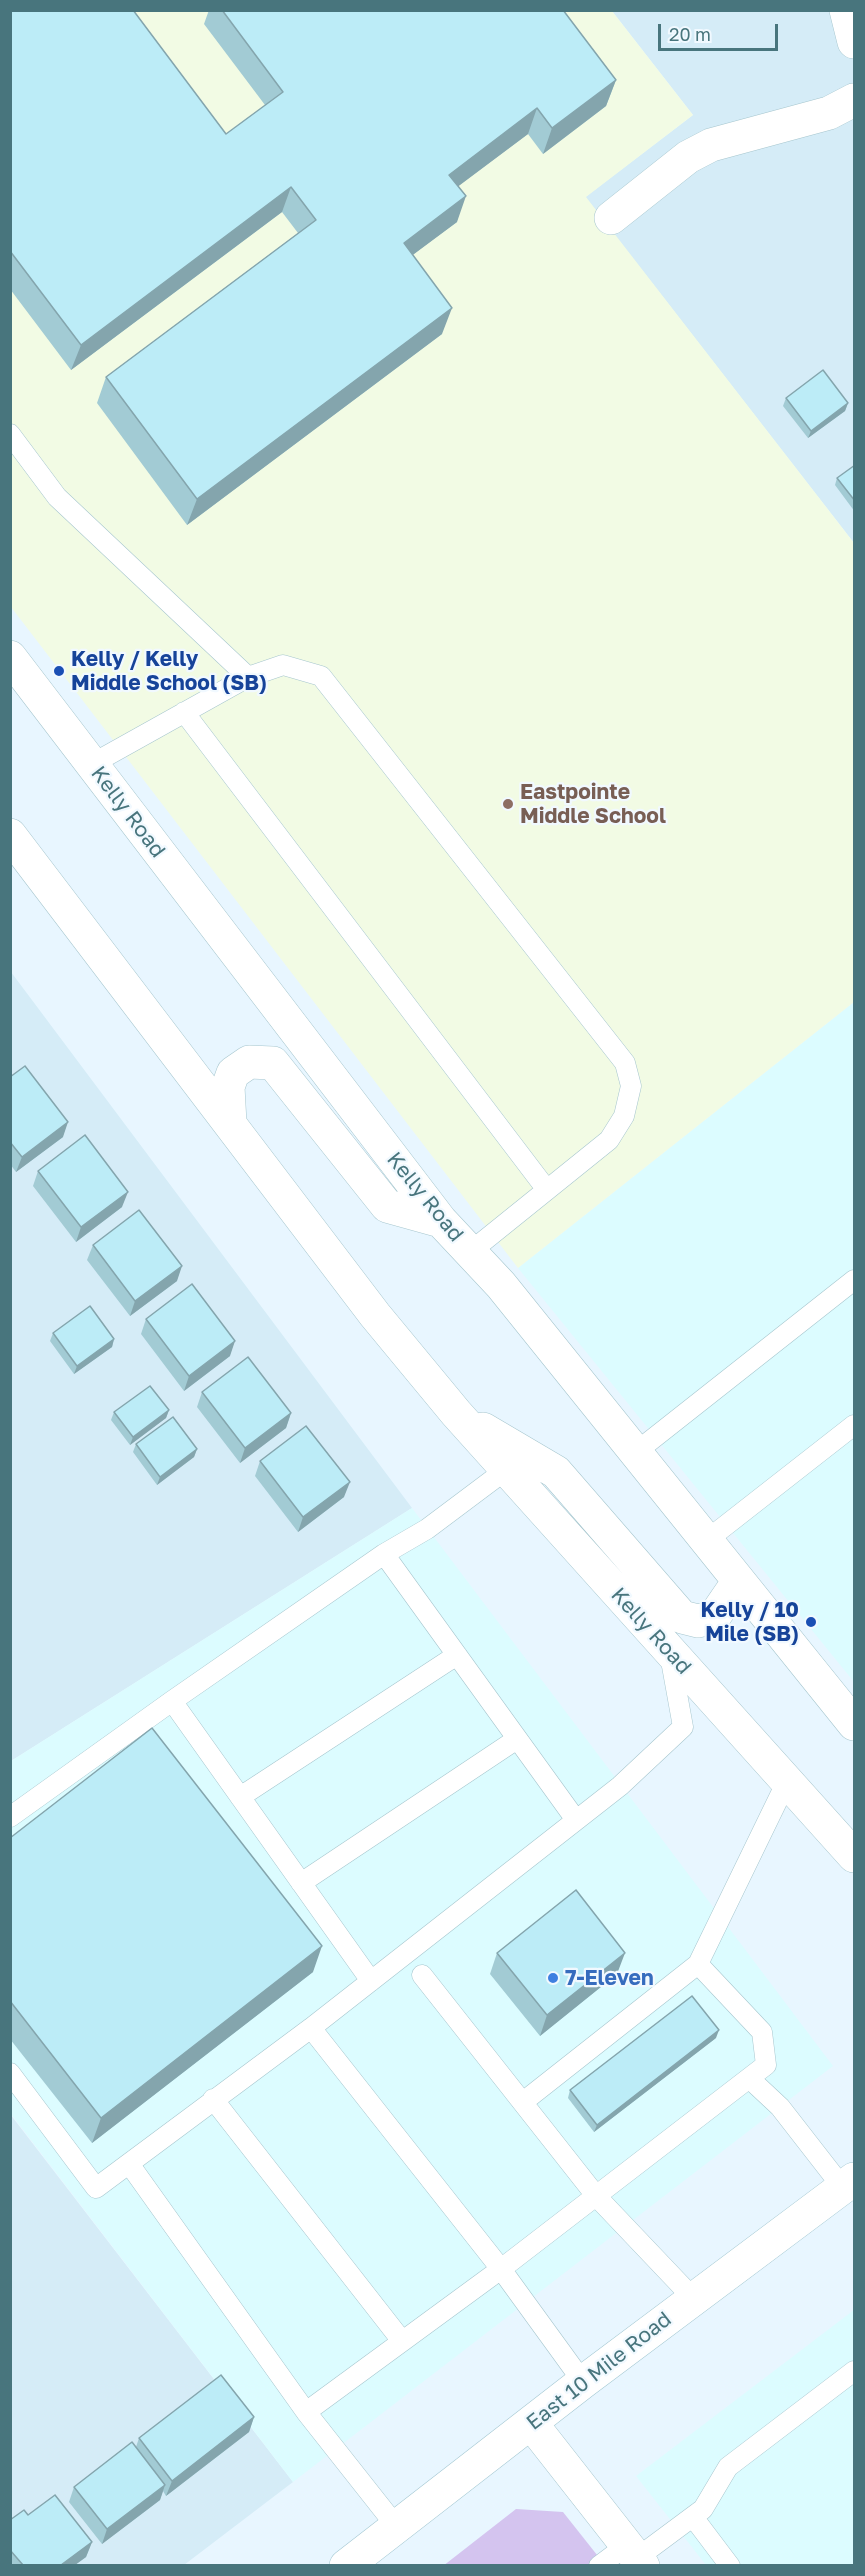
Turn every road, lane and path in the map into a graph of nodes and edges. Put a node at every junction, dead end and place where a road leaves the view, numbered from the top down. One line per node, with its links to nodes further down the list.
1 (846, 10): 2 (street)
2 (855, 42)
3 (855, 100): 4 (street)
4 (611, 218)
5 (10, 434): 7 (lane)
6 (12, 662): 9 (street, Kelly Road)
7 (248, 677): 8 (lane); 12 (lane)
8 (184, 712): 9 (lane); 12 (lane)
9 (92, 764): 13 (street, Kelly Road)
10 (10, 835): 11 (street, Kelly Road)
11 (230, 1122): 13 (street); 16 (street, Kelly Road)
12 (547, 1190): 14 (lane)
13 (441, 1221): 14 (street, Kelly Road)
14 (470, 1252): 18 (street, Kelly Road)
15 (855, 1280): 18 (lane)
16 (456, 1413): 19 (street, Kelly Road); 22 (street)
17 (855, 1425): 20 (lane)
18 (636, 1452): 20 (street, Kelly Road)
19 (507, 1469): 21 (lane); 23 (street, Kelly Road)
20 (707, 1540): 22 (street, Kelly Road)
21 (384, 1554): 24 (lane); 25 (lane)
22 (738, 1582): 26 (street, Kelly Road)
23 (669, 1652): 28 (street, Kelly Road); 31 (lane)
24 (457, 1655): 27 (lane); 29 (lane)
25 (172, 1701): 29 (lane); 30 (lane)
26 (855, 1724)
27 (517, 1739): 31 (lane); 33 (lane)
28 (788, 1779): 32 (street, Kelly Road); 34 (lane)
29 (240, 1797): 33 (lane)
30 (10, 1817)
31 (576, 1820): 36 (lane)
32 (855, 1856)
33 (301, 1884): 36 (lane)
34 (698, 1964): 39 (lane); 41 (lane)
35 (422, 1975): 41 (lane)
36 (371, 1981): 37 (lane)
37 (311, 2028): 40 (lane); 45 (lane)
38 (10, 2073): 42 (lane)
39 (748, 2078): 43 (lane); 44 (lane)
40 (213, 2099): 42 (lane); 47 (lane)
41 (523, 2102): 44 (lane)
42 (130, 2165): 50 (lane)
43 (852, 2181): 46 (street, East 10 Mile Road)
44 (597, 2197): 45 (lane); 46 (lane)
45 (501, 2269): 47 (lane); 49 (lane)
46 (693, 2298): 49 (street, East 10 Mile Road)
47 (402, 2342): 50 (lane)
48 (855, 2371): 52 (lane)
49 (583, 2382): 51 (street, East 10 Mile Road)
50 (306, 2412): 53 (lane)
51 (531, 2423): 53 (street, East 10 Mile Road); 54 (street)
52 (693, 2517): 54 (lane); 57 (lane)
53 (396, 2526): 55 (street, East 10 Mile Road)
54 (636, 2556): 56 (lane)
55 (346, 2565)
56 (599, 2565)
57 (730, 2565)

